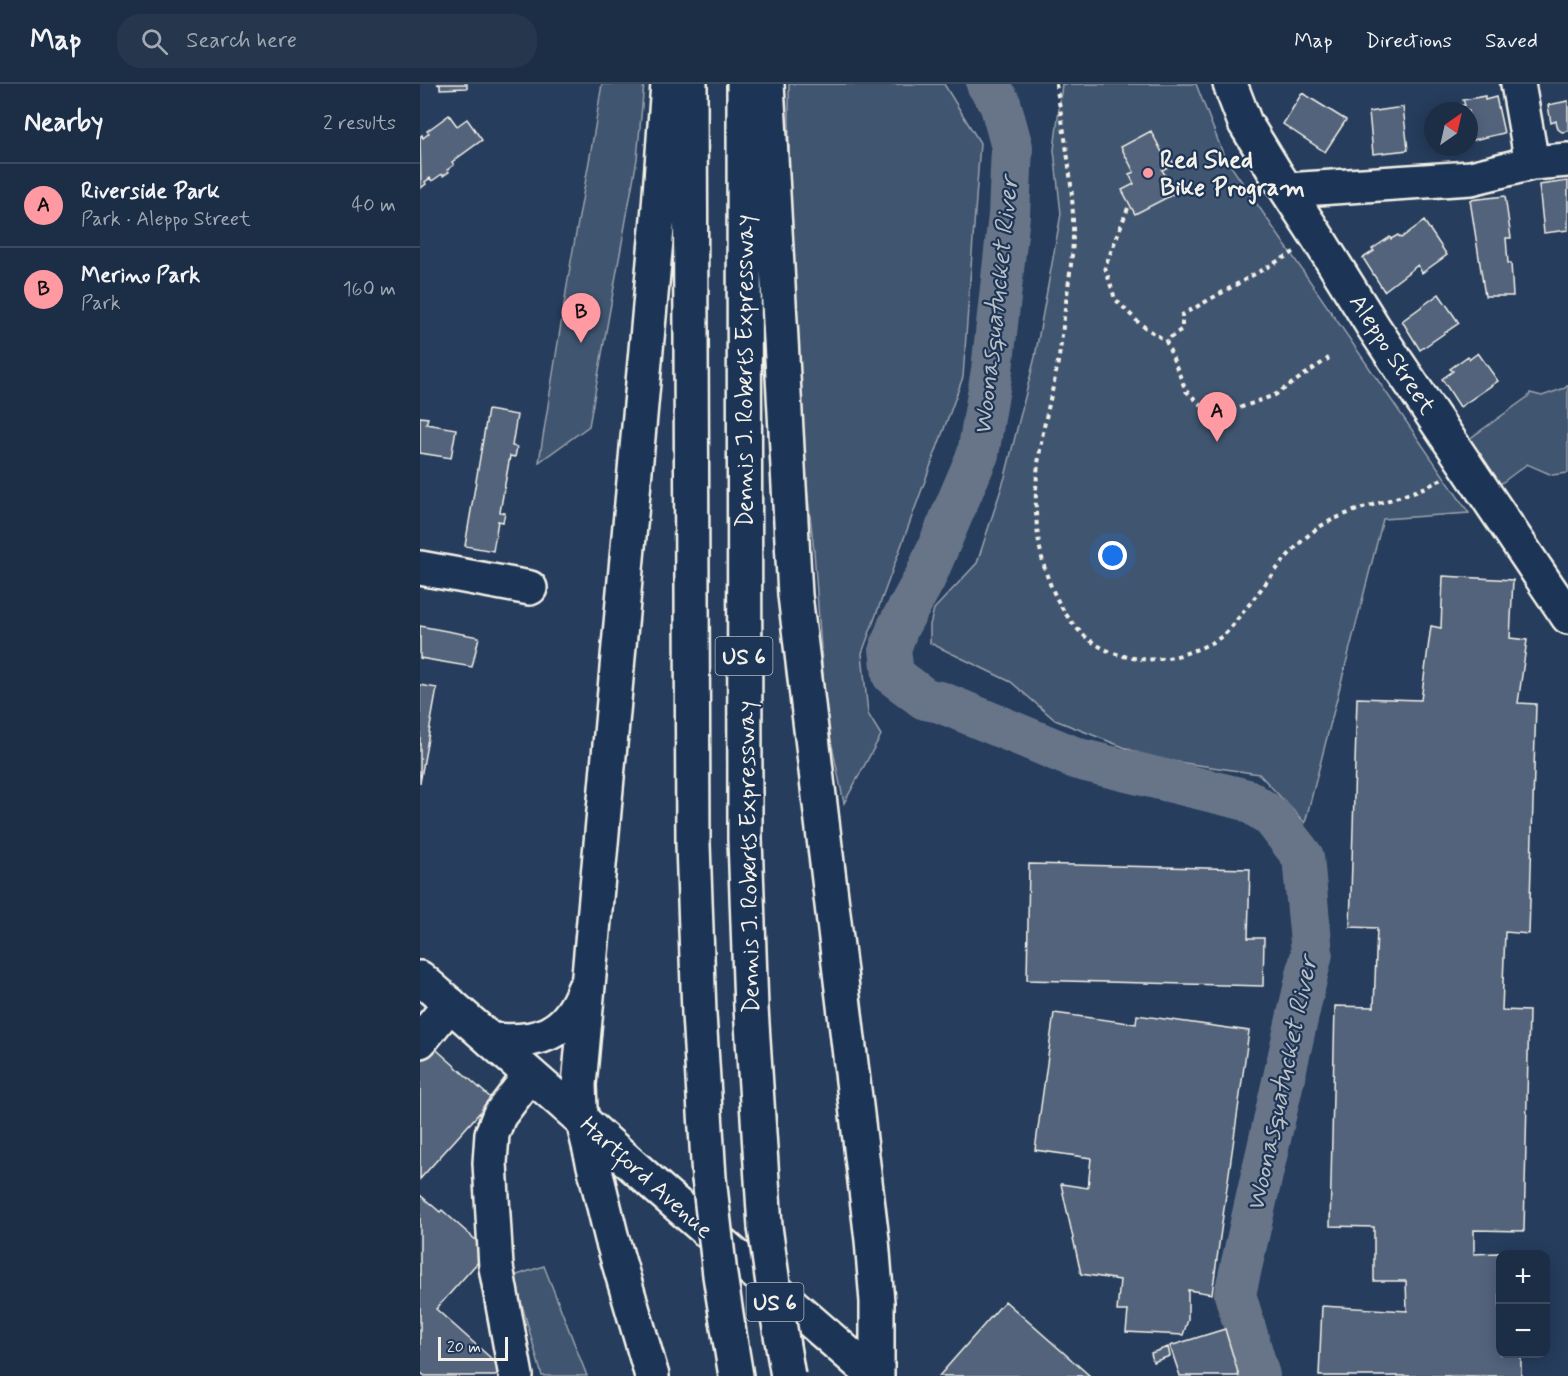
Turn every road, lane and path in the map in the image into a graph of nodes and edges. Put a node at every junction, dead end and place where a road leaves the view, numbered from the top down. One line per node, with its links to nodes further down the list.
1 (668, 84): 19 (main road)
2 (690, 84): 28 (main road, US 6, bridge)
3 (744, 84): 29 (main road, Dennis J. Roberts Expressway / US 6, bridge)
4 (766, 84): 30 (main road)
5 (1056, 84): 15 (path)
6 (1230, 84): 10 (main road, Aleppo Street)
7 (1518, 84): 9 (main road)
8 (1568, 160): 9 (main road)
9 (1532, 163): 10 (main road)
10 (1287, 190): 12 (main road, Aleppo Street)
11 (1128, 208): 13 (path)
12 (1318, 238): 13 (path); 15 (main road, Aleppo Street)
13 (1166, 341): 14 (path)
14 (1329, 358)
15 (1466, 465): 18 (main road, Aleppo Street)
16 (420, 568): 17 (main road)
17 (530, 588)
18 (1568, 617)
19 (589, 973): 22 (main road); 25 (main road)
20 (420, 979): 21 (main road, Hartford Avenue)
21 (450, 1004): 22 (main road, Hartford Avenue); 23 (main road)
22 (491, 1040): 24 (main road, Hartford Avenue)
23 (420, 1041)
24 (530, 1075): 25 (main road, Hartford Avenue); 26 (main road)
25 (583, 1121): 27 (main road); 30 (main road, Hartford Avenue)
26 (516, 1376)
27 (652, 1376)
28 (736, 1376)
29 (788, 1376)
30 (876, 1376)

